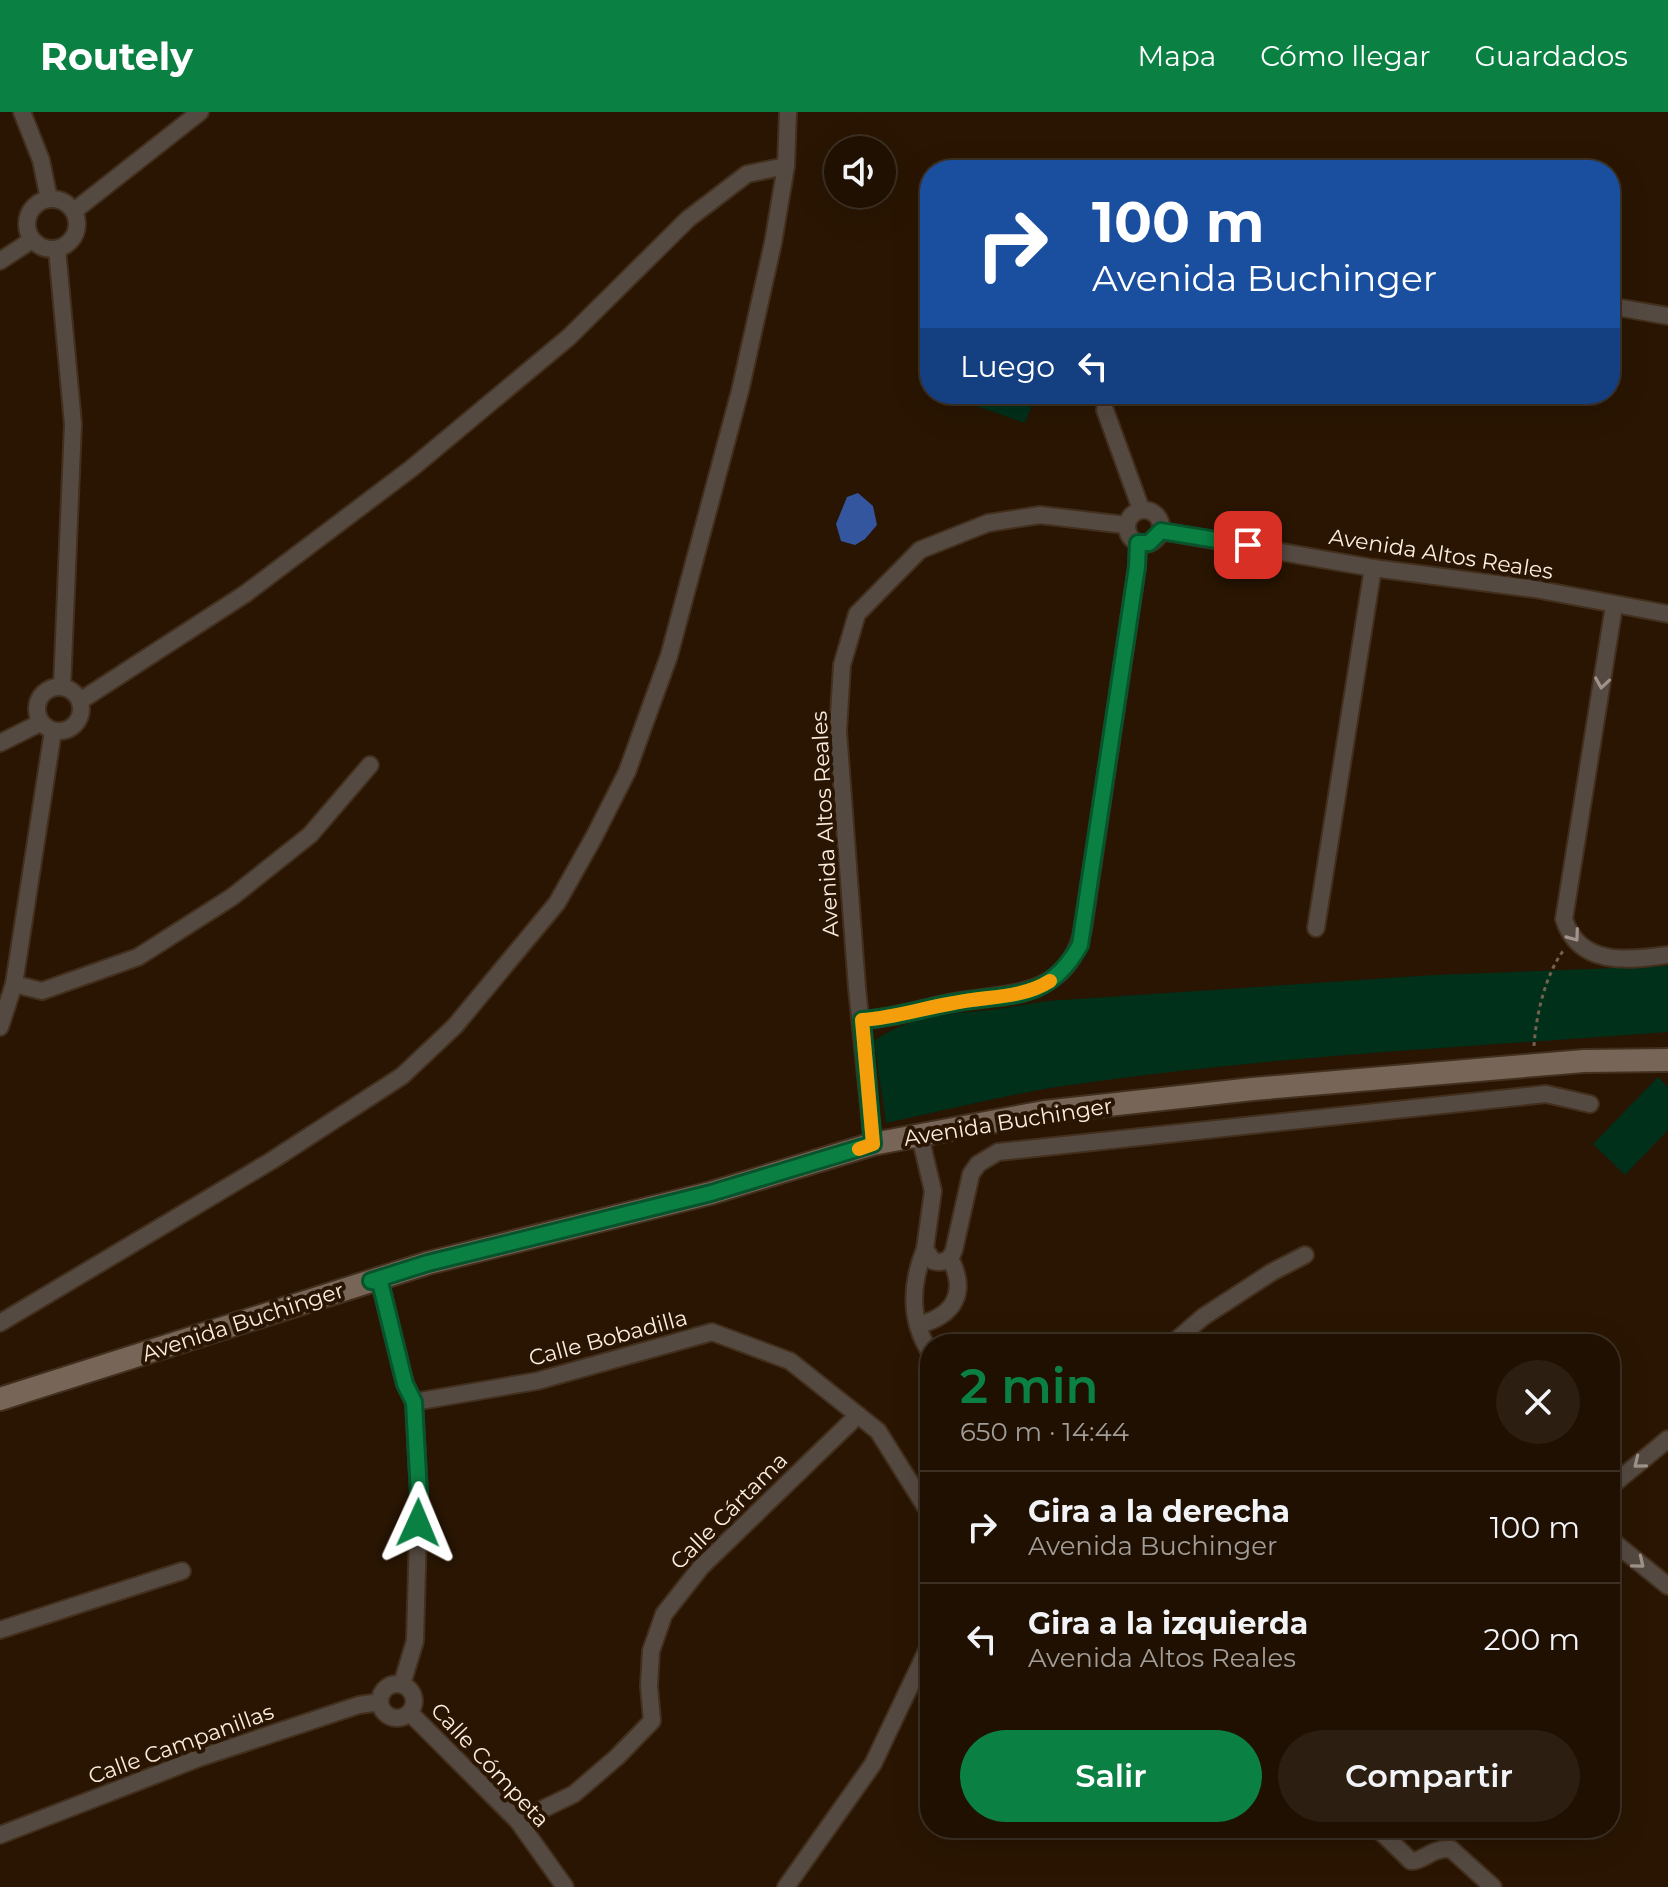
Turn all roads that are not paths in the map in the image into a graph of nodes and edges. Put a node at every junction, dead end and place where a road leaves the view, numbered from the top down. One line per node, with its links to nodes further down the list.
1 (22, 112): 5 (street)
2 (200, 112): 6 (street)
3 (788, 112): 4 (street)
4 (786, 166): 21 (street); 38 (street)
5 (49, 199): 6 (street); 7 (street)
6 (74, 211): 8 (street)
7 (32, 240): 8 (street); 9 (street)
8 (57, 249): 20 (street)
9 (0, 261)
10 (1620, 308): 11 (street)
11 (1668, 316)
12 (1105, 410): 13 (street)
13 (1141, 509): 14 (street); 15 (street)
14 (1126, 525): 16 (street); 28 (street, Avenida Altos Reales)
15 (1161, 531): 16 (street); 17 (street, Avenida Altos Reales)
16 (1138, 543): 28 (street)
17 (1373, 568): 18 (street, Avenida Altos Reales); 25 (street)
18 (1614, 606): 19 (street, Avenida Altos Reales); 26 (street, one-way to 26)
19 (1668, 614)
20 (62, 687): 21 (street); 22 (street)
21 (80, 701): 22 (street)
22 (47, 727): 23 (street); 27 (street)
23 (0, 743)
24 (370, 765): 27 (street)
25 (1316, 928)
26 (1668, 955)
27 (14, 984): 29 (street)
28 (862, 1020): 33 (street, Avenida Altos Reales)
29 (0, 1027)
30 (1668, 1060): 32 (street, Avenida Buchinger)
31 (1590, 1104): 36 (street)
32 (920, 1136): 33 (street, Avenida Buchinger); 34 (street)
33 (873, 1144): 37 (street, Avenida Buchinger)
34 (925, 1249): 36 (street); 39 (street)
35 (1305, 1255): 41 (street)
36 (950, 1258): 39 (street)
37 (371, 1281): 42 (street, Avenida Buchinger); 43 (street)
38 (0, 1323)
39 (918, 1325): 40 (street)
40 (922, 1334)
41 (1183, 1334)
42 (0, 1399)
43 (414, 1402): 44 (street, Calle Bobadilla); 53 (street)
44 (858, 1415): 47 (street, Calle Bobadilla); 56 (street, Calle Cártama)
45 (1668, 1439): 46 (street, one-way to 46)
46 (1620, 1479)
47 (920, 1498)
48 (1620, 1547): 50 (street, one-way to 50)
49 (182, 1571): 51 (street)
50 (1668, 1586)
51 (0, 1630)
52 (920, 1665): 60 (street)
53 (402, 1684): 54 (street); 55 (street)
54 (380, 1702): 55 (street); 57 (street, Calle Campanillas)
55 (410, 1713): 56 (street, Calle Cómpeta)
56 (518, 1821): 59 (street, Calle Cómpeta)
57 (0, 1835)
58 (1387, 1838): 61 (street)
59 (565, 1887)
60 (786, 1887)
61 (1493, 1887)

